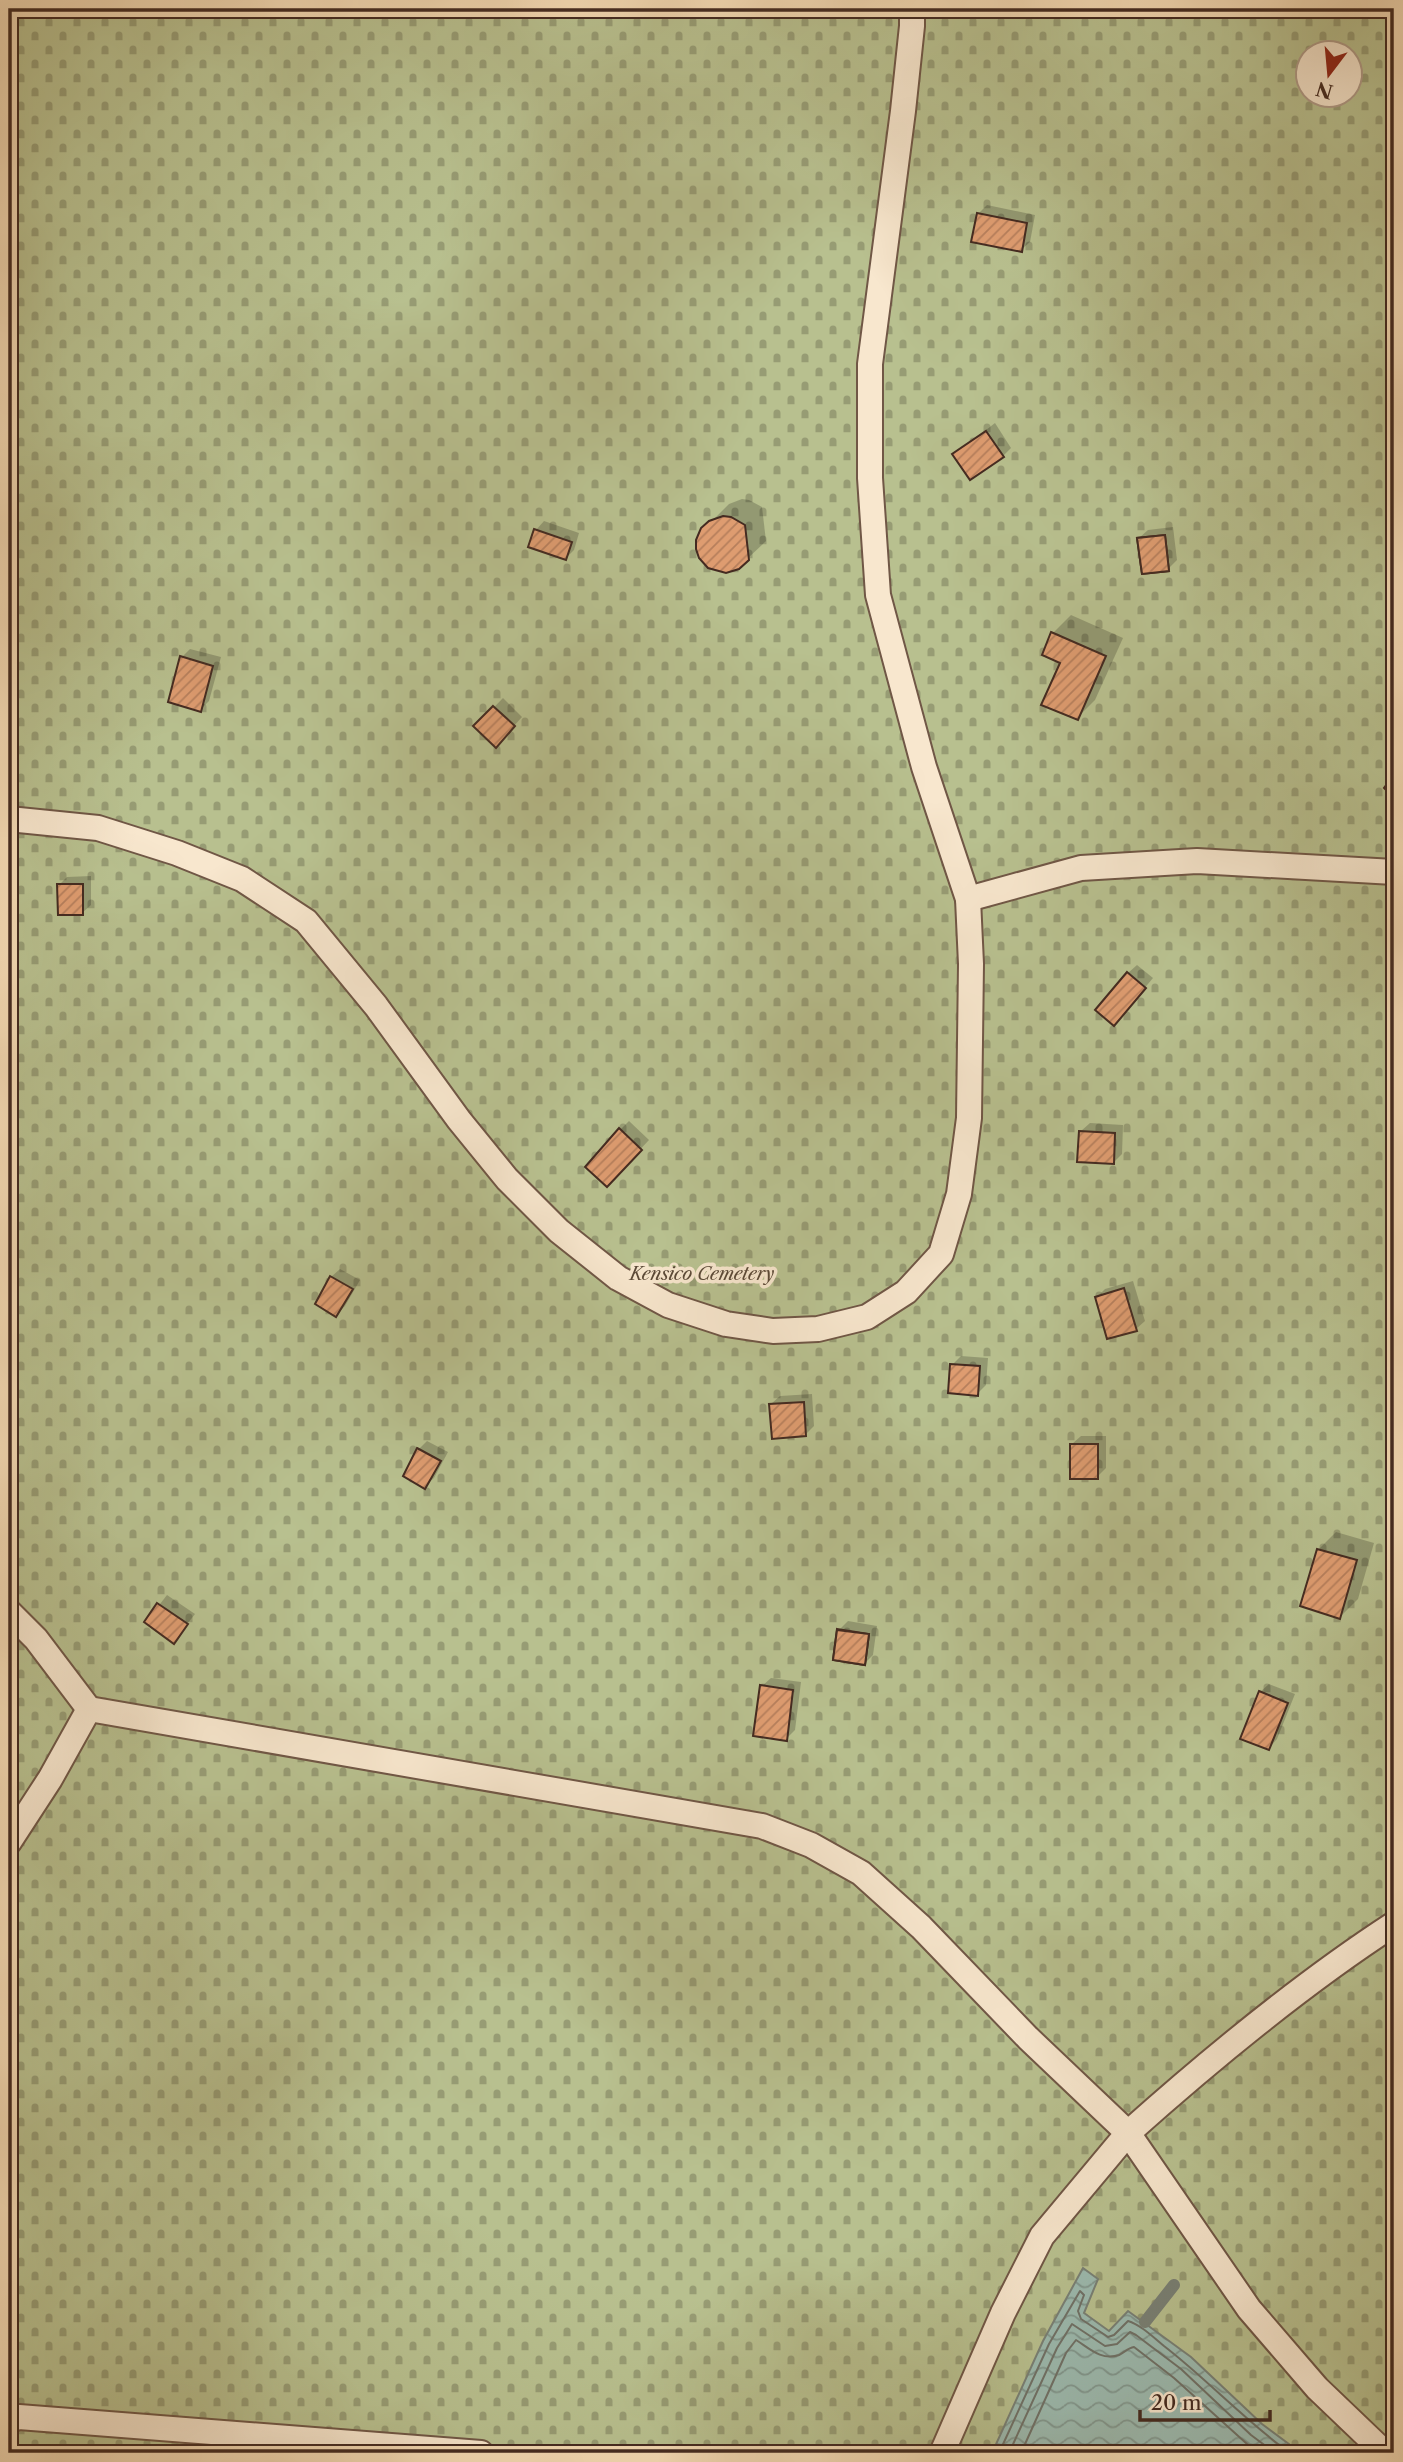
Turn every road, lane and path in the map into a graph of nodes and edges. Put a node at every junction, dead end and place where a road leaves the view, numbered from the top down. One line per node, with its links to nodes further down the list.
1 (912, 9): 4 (lane)
2 (9, 819): 4 (lane)
3 (1394, 872): 4 (lane)
4 (968, 899)
5 (9, 1612): 6 (lane)
6 (89, 1709): 7 (lane); 9 (lane)
7 (9, 1842)
8 (1394, 1924): 9 (lane)
9 (1128, 2133): 12 (lane); 13 (lane)
10 (9, 2420): 11 (lane)
11 (481, 2453)
12 (942, 2453)
13 (1385, 2453)

